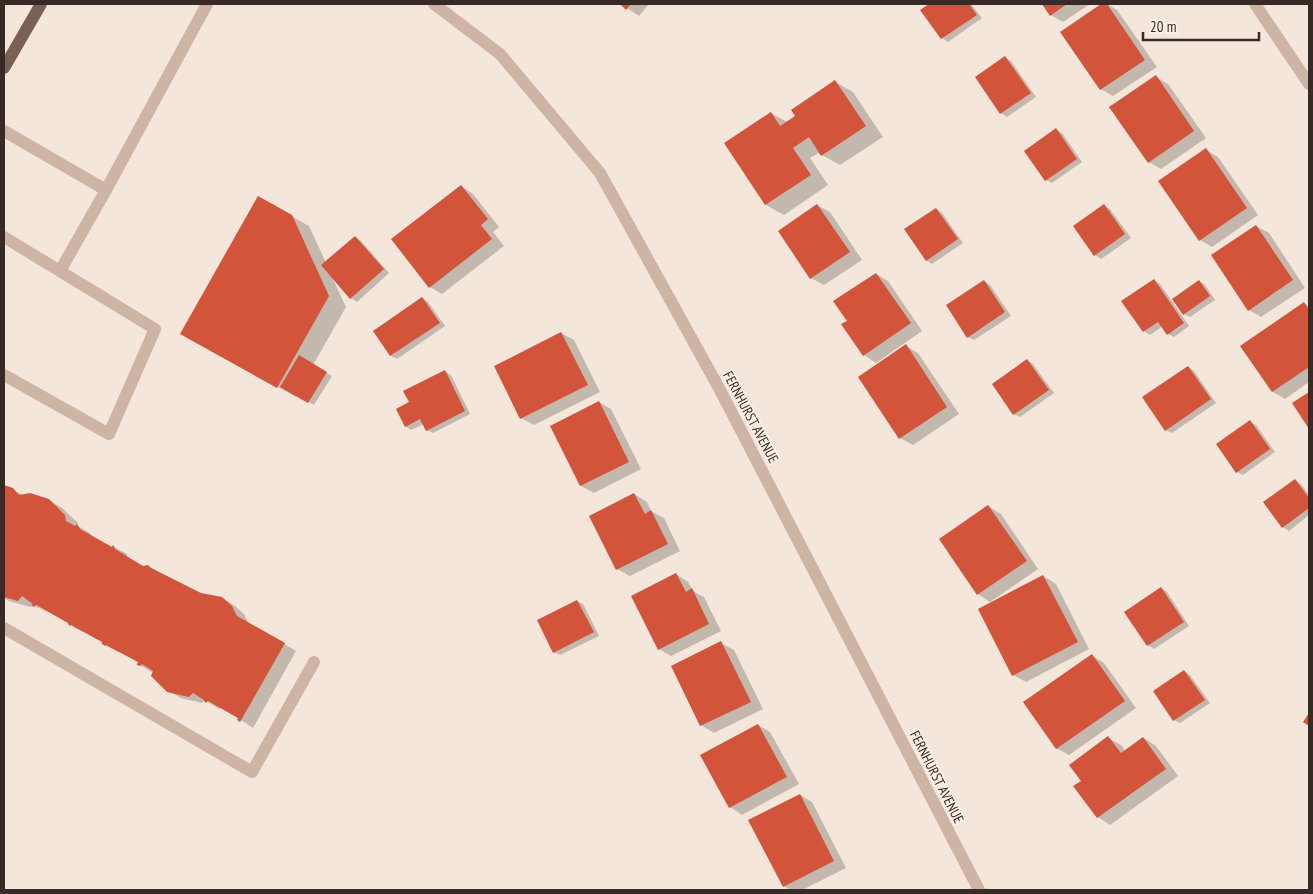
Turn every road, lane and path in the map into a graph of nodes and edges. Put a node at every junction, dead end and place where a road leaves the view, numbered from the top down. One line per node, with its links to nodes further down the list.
1 (41, 4): 5 (main road)
2 (207, 4): 8 (street)
3 (434, 4): 14 (street, FERNHURST AVENUE)
4 (1255, 4): 6 (street)
5 (4, 68)
6 (1309, 84)
7 (4, 131): 8 (street)
8 (106, 190): 10 (street)
9 (4, 237): 10 (street)
10 (60, 270): 11 (street)
11 (4, 375)
12 (4, 628): 13 (street)
13 (314, 662)
14 (979, 890)

